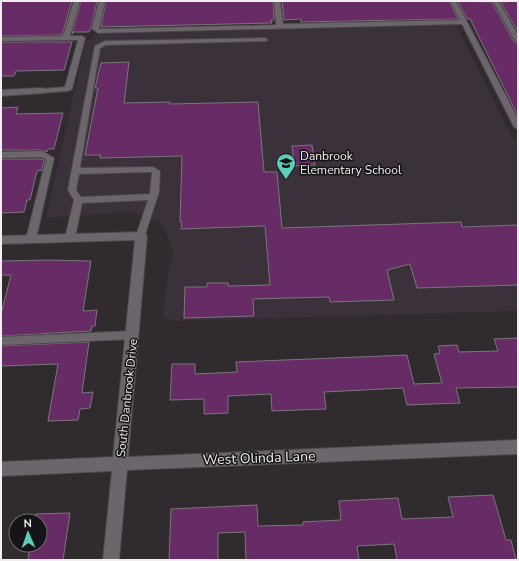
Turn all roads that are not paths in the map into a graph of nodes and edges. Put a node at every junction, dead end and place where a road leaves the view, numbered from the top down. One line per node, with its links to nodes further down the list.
1 (77, 1): 8 (lane)
2 (102, 1): 7 (lane)
3 (277, 1): 7 (lane)
4 (453, 1): 6 (lane)
5 (496, 2): 11 (lane)
6 (464, 22): 7 (lane); 14 (lane)
7 (280, 26)
8 (66, 38): 9 (lane); 12 (lane)
9 (1, 39)
10 (265, 40): 16 (lane)
11 (518, 41)
12 (41, 91): 13 (street)
13 (1, 93)
14 (518, 127)
15 (1, 155): 21 (lane)
16 (75, 171): 17 (lane); 18 (lane)
17 (153, 197): 18 (lane); 19 (lane)
18 (78, 200): 20 (lane)
19 (141, 236): 20 (street); 23 (street, South Danbrook Drive)
20 (70, 238): 21 (street)
21 (30, 239): 22 (street)
22 (1, 240)
23 (133, 335): 24 (lane); 26 (street, South Danbrook Drive)
24 (1, 340)
25 (518, 447): 26 (street, West Olinda Lane)
26 (120, 464): 27 (street, West Olinda Lane); 28 (street, South Danbrook Drive)
27 (1, 469)
28 (111, 560)

